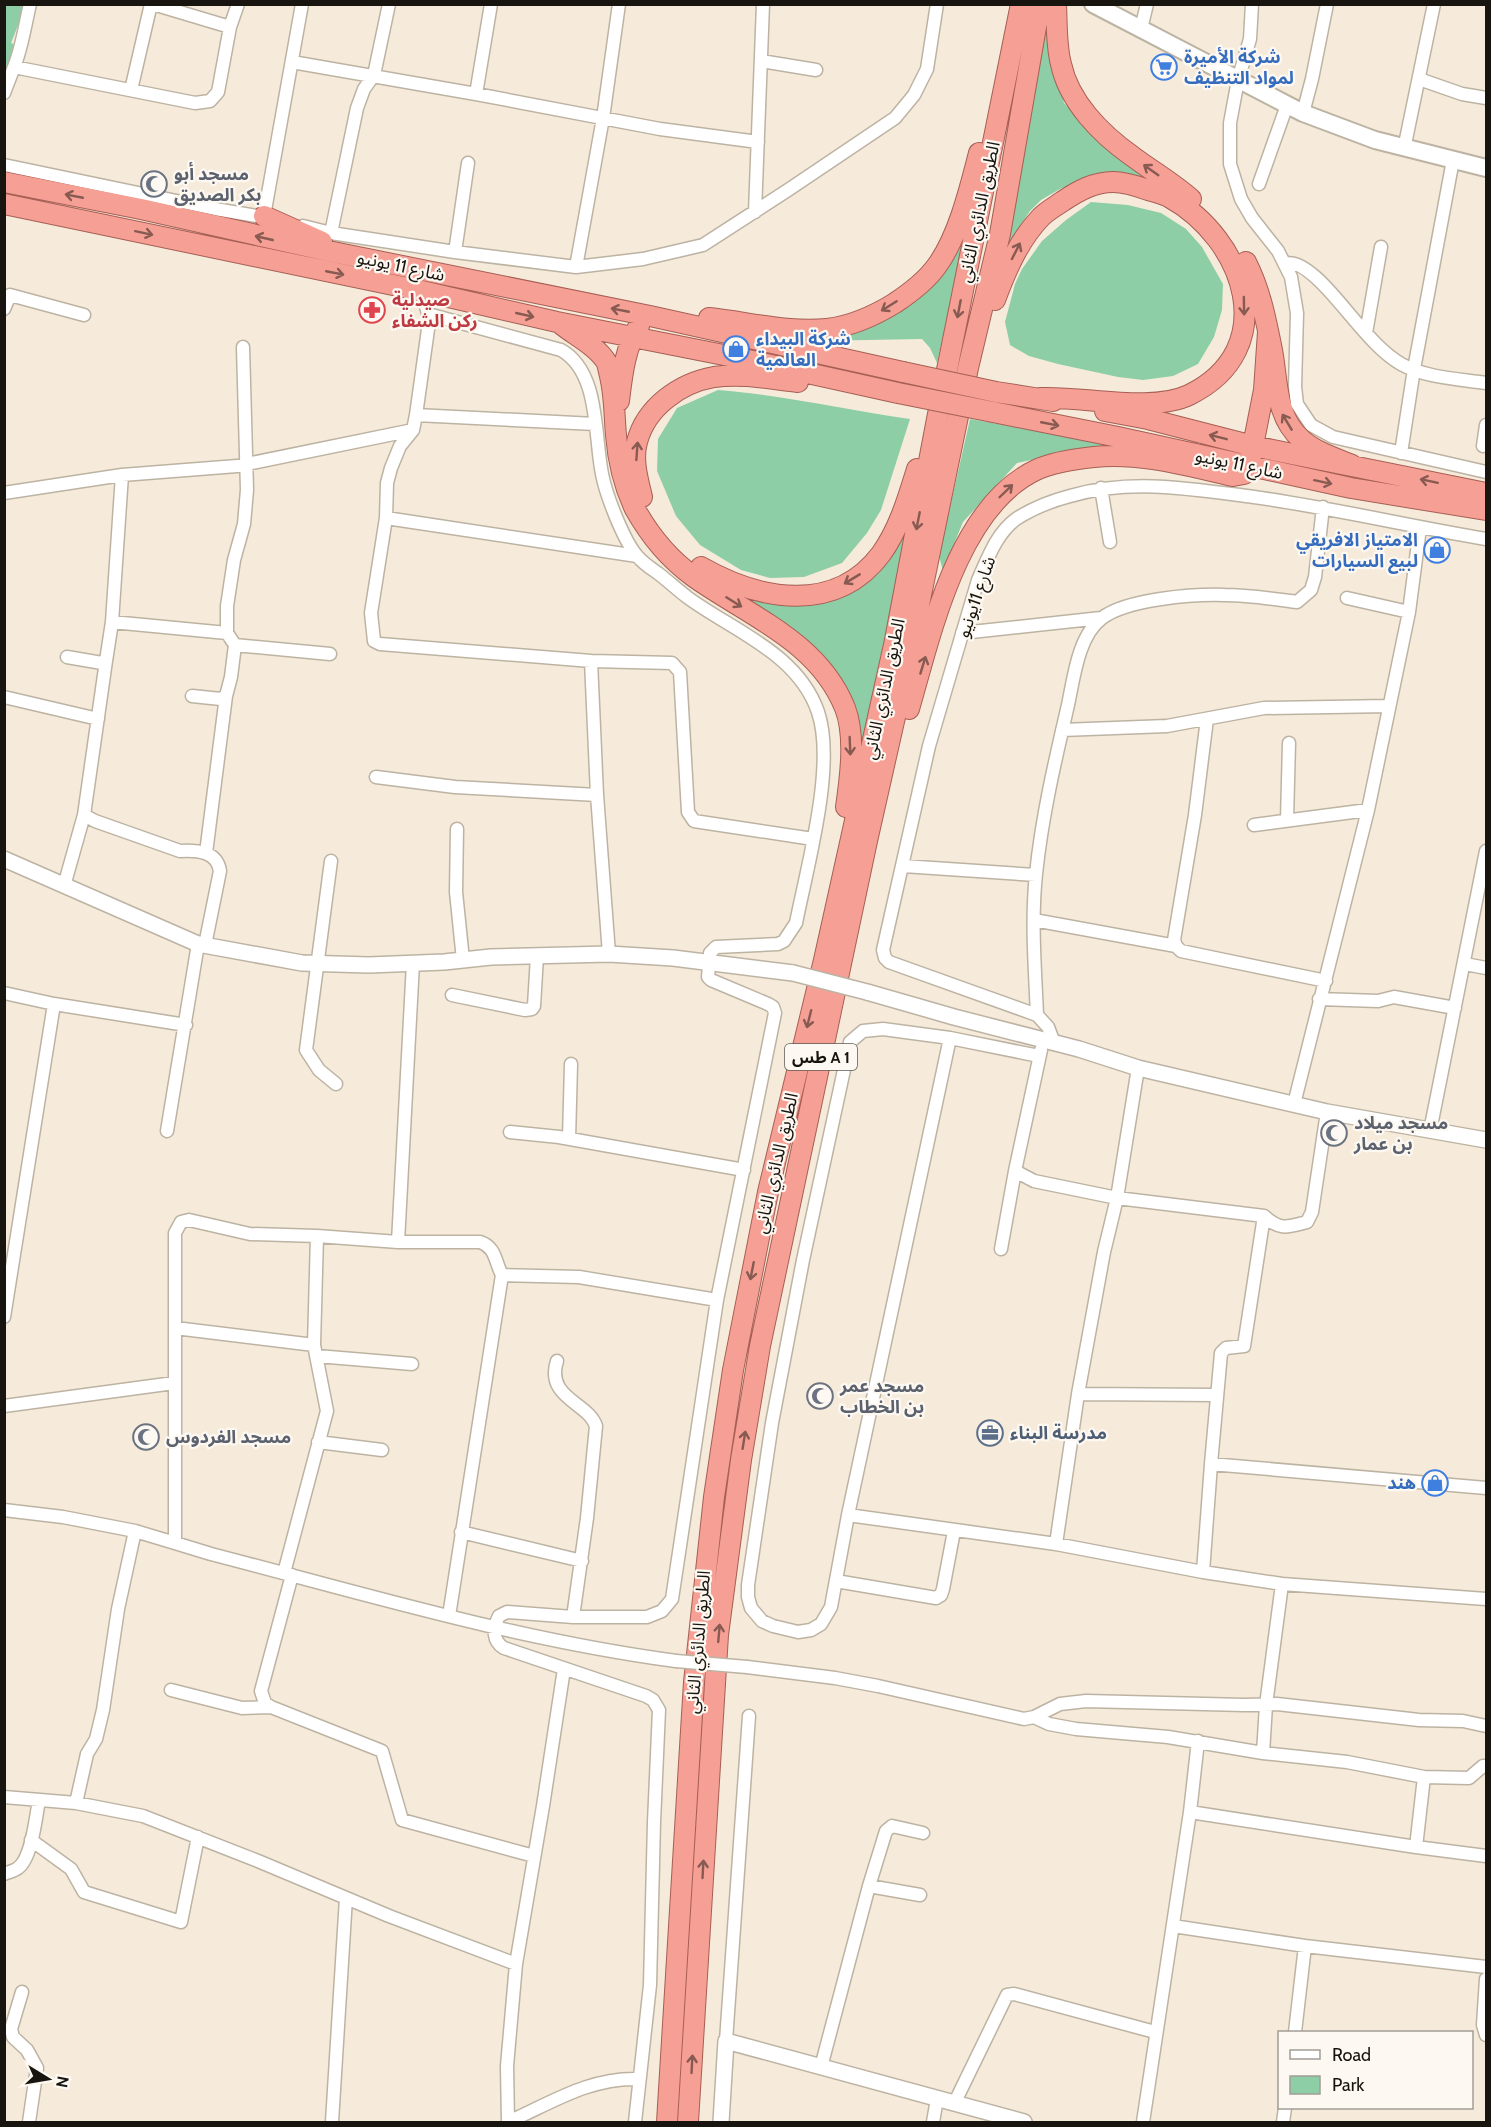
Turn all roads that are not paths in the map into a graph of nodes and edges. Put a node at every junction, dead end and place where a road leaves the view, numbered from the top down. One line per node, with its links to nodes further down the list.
1 (30, 4): 23 (street)
2 (152, 4): 19 (street); 28 (street)
3 (238, 4): 19 (street)
4 (302, 4): 22 (street)
5 (388, 4): 25 (street)
6 (491, 4): 30 (street)
7 (618, 4): 34 (street)
8 (758, 4): 16 (street)
9 (937, 4): 44 (street)
10 (1041, 4): 84 (highway, الطريق الدائري الثاني / طس A 1)
11 (1056, 4): 58 (highway, one-way to 11)
12 (1093, 4): 20 (main road)
13 (1252, 4): 27 (street)
14 (1327, 4): 33 (street)
15 (1434, 4): 26 (street)
16 (763, 5): 21 (street)
17 (1146, 5): 20 (street)
18 (1020, 8): 56 (highway, one-way to 56); 67 (highway, الطريق الدائري الثاني / طس A 1, one-way to 67)
19 (230, 27): 28 (street)
20 (1141, 29): 27 (main road)
21 (761, 61): 24 (street); 35 (street)
22 (292, 62): 25 (street); 45 (street)
23 (14, 67): 28 (street); 29 (street)
24 (816, 70)
25 (374, 75): 30 (street); 46 (street)
26 (1419, 79): 31 (street); 36 (street)
27 (1238, 80): 32 (main road); 50 (street)
28 (131, 90)
29 (4, 93)
30 (476, 94): 34 (street)
31 (1486, 98)
32 (1287, 105): 33 (main road); 42 (street)
33 (1303, 112): 36 (main road)
34 (603, 118): 35 (street); 51 (street)
35 (758, 142): 44 (street)
36 (1404, 149): 37 (main road)
37 (1453, 160): 40 (main road); 62 (street)
38 (468, 163): 48 (street)
39 (4, 165): 45 (street)
40 (1486, 168)
41 (4, 182): 49 (highway, شارع 11 يونيو, one-way to 41)
42 (1259, 184)
43 (4, 204): 52 (highway, شارع 11 يونيو, one-way to 52)
44 (755, 212): 51 (street)
45 (264, 216): 46 (street); 49 (highway)
46 (332, 233): 48 (street)
47 (1381, 247): 59 (street)
48 (455, 252): 51 (street)
49 (357, 257): 56 (highway, شارع 11 يونيو, one-way to 49)
50 (1285, 264): 59 (street); 74 (street)
51 (576, 267)
52 (422, 291): 55 (street); 57 (highway, شارع 11 يونيو, one-way to 57)
53 (4, 309): 54 (street)
54 (84, 315)
55 (430, 315): 66 (street); 68 (street)
56 (650, 316): 60 (highway); 65 (highway, شارع 11 يونيو, bridge)
57 (557, 322): 60 (highway, شارع 11 يونيو); 71 (highway)
58 (1268, 333): 72 (highway); 76 (highway, one-way to 58)
59 (1366, 333): 62 (street)
60 (632, 337): 64 (highway, شارع 11 يونيو); 71 (highway)
61 (243, 347): 75 (street)
62 (1414, 369): 63 (street); 74 (street)
63 (1486, 384)
64 (867, 387): 67 (highway, one-way to 64); 77 (highway, شارع 11 يونيو, one-way to 77, bridge)
65 (1041, 398): 72 (highway, شارع 11 يونيو, one-way to 65); 84 (highway, one-way to 65)
66 (416, 415): 68 (street); 70 (street)
67 (937, 419): 132 (highway, الطريق الدائري الثاني / طس A 1, one-way to 132)
68 (595, 424): 90 (street)
69 (1486, 425): 73 (street)
70 (413, 430): 75 (street); 86 (street)
71 (616, 435): 132 (highway, one-way to 132)
72 (1253, 446): 76 (highway, شارع 11 يونيو); 77 (highway)
73 (1483, 446)
74 (1401, 453): 78 (street)
75 (247, 463): 79 (street); 95 (street)
76 (1352, 465): 82 (highway, شارع 11 يونيو, one-way to 76)
77 (1249, 466): 85 (highway, شارع 11 يونيو, one-way to 85); 124 (highway, one-way to 77)
78 (1486, 472)
79 (122, 475): 81 (street); 94 (street)
80 (1101, 488): 83 (street, شارع 11يونيو); 89 (street); 96 (street, شارع 11يونيو)
81 (4, 493)
82 (1486, 493)
83 (1323, 507): 87 (street, شارع 11يونيو); 93 (street)
84 (940, 508): 124 (highway, الطريق الدائري الثاني / طس A 1)
85 (1486, 510)
86 (386, 518): 90 (street); 100 (street)
87 (1420, 528): 88 (street, شارع 11يونيو); 92 (street)
88 (1486, 539)
89 (1110, 542)
90 (637, 556): 117 (street)
91 (1347, 598): 92 (street)
92 (1408, 612): 105 (street)
93 (1101, 618): 96 (street); 108 (street)
94 (112, 622): 95 (street); 101 (street)
95 (228, 633): 97 (street)
96 (962, 633): 122 (street, شارع 11يونيو)
97 (235, 645): 98 (street); 103 (street)
98 (330, 654)
99 (67, 657): 101 (street)
100 (591, 661): 111 (street); 117 (street)
101 (106, 662): 106 (street)
102 (192, 696): 103 (street)
103 (226, 696): 119 (street)
104 (4, 697): 106 (street)
105 (1389, 705): 107 (street); 112 (street)
106 (98, 719): 113 (street)
107 (1207, 719): 108 (street); 128 (street)
108 (1062, 730): 123 (street)
109 (1289, 743): 114 (street)
110 (376, 777): 111 (street)
111 (597, 795): 129 (street)
112 (1368, 810): 114 (street); 138 (street)
113 (84, 815): 119 (street); 125 (street)
114 (1287, 820): 115 (street)
115 (1254, 825)
116 (457, 829): 131 (street)
117 (813, 839): 135 (street)
118 (1486, 851): 136 (street)
119 (206, 853): 127 (street)
120 (4, 859): 125 (street)
121 (331, 861): 133 (street)
122 (903, 866): 123 (street); 144 (street, شارع 11يونيو)
123 (1036, 875): 126 (street)
124 (859, 882): 236 (highway, الطريق الدائري الثاني / طس A 1, one-way to 124)
125 (64, 886): 127 (street)
126 (1034, 920): 128 (street); 144 (street)
127 (202, 944): 133 (street); 145 (street)
128 (1176, 946): 138 (street)
129 (609, 954): 130 (street); 135 (street)
130 (537, 956): 131 (street); 140 (street)
131 (464, 960): 134 (street)
132 (824, 960): 234 (highway, الطريق الدائري الثاني / طس A 1, one-way to 234)
133 (318, 963): 134 (street); 151 (street)
134 (413, 963): 164 (street)
135 (708, 963): 147 (street, bridge); 159 (street)
136 (1465, 964): 137 (street); 143 (street)
137 (1486, 968)
138 (1326, 981): 141 (street)
139 (4, 993): 142 (street)
140 (452, 995)
141 (1319, 999): 143 (street); 152 (street)
142 (54, 1004): 145 (street); 166 (street)
143 (1455, 1008): 155 (street)
144 (1037, 1015): 147 (street)
145 (186, 1025): 154 (street)
146 (950, 1038): 148 (street); 183 (street); 192 (street)
147 (1049, 1042): 148 (street); 150 (street)
148 (1039, 1056): 160 (street)
149 (571, 1064): 157 (street)
150 (1138, 1068): 152 (street); 161 (street)
151 (336, 1084)
152 (1294, 1104): 153 (street)
153 (1328, 1112): 155 (street); 162 (street)
154 (167, 1131)
155 (1430, 1131): 158 (street)
156 (510, 1132): 157 (street)
157 (569, 1139): 159 (street)
158 (1486, 1140)
159 (744, 1170): 168 (street)
160 (1015, 1171): 161 (street); 165 (street)
161 (1116, 1198): 162 (street); 175 (street)
162 (1264, 1216): 176 (street)
163 (317, 1236): 164 (street); 170 (street); 171 (street)
164 (398, 1242): 167 (street)
165 (1001, 1249)
166 (10, 1251): 169 (street)
167 (502, 1275): 168 (street); 185 (street)
168 (717, 1300): 196 (street)
169 (4, 1317)
170 (175, 1328): 171 (street); 174 (street)
171 (316, 1350): 173 (street); 178 (street)
172 (557, 1361): 189 (street)
173 (412, 1364)
174 (174, 1383): 177 (street); 187 (street)
175 (1078, 1394): 176 (street); 188 (street)
176 (1217, 1395): 180 (street)
177 (4, 1406)
178 (318, 1442): 179 (street); 191 (street)
179 (382, 1450)
180 (1211, 1464): 181 (street); 190 (street)
181 (1486, 1488)
182 (4, 1510): 184 (street)
183 (848, 1515): 186 (street); 192 (street)
184 (135, 1531): 187 (street); 211 (street)
185 (461, 1532): 189 (street); 195 (street)
186 (954, 1532): 188 (street); 192 (street)
187 (174, 1543): 191 (street)
188 (1056, 1544): 190 (street)
189 (582, 1561): 196 (street)
190 (1203, 1572): 193 (street)
191 (288, 1574): 195 (street); 201 (street)
192 (836, 1581)
193 (1282, 1584): 194 (street); 200 (street)
194 (1486, 1599)
195 (449, 1616): 197 (street)
196 (573, 1617): 197 (street)
197 (495, 1629): 198 (street); 203 (street, bridge)
198 (564, 1669): 217 (street); 235 (street)
199 (171, 1690): 201 (street)
200 (1266, 1705): 203 (street); 204 (street); 206 (street)
201 (271, 1707): 217 (street)
202 (749, 1716): 232 (street)
203 (1034, 1717): 205 (street)
204 (1486, 1726)
205 (1198, 1741): 206 (street); 212 (street)
206 (1263, 1753): 208 (street)
207 (1486, 1766): 208 (street)
208 (1424, 1777): 216 (street)
209 (4, 1797): 210 (street)
210 (39, 1800): 211 (street); 215 (street)
211 (76, 1803): 214 (street)
212 (1190, 1812): 216 (street); 223 (street)
213 (923, 1833): 220 (street)
214 (198, 1837): 215 (street); 222 (street)
215 (31, 1840): 219 (street)
216 (1416, 1847): 218 (street)
217 (534, 1856): 225 (street)
218 (1486, 1856)
219 (4, 1874)
220 (869, 1886): 221 (street); 233 (street)
221 (920, 1895)
222 (346, 1898): 225 (street); 240 (street)
223 (1173, 1926): 224 (street); 230 (street)
224 (1305, 1946): 226 (street); 229 (street)
225 (516, 1964): 241 (street)
226 (1486, 1967)
227 (1486, 1979): 231 (street)
228 (22, 1992): 239 (street)
229 (1294, 2031)
230 (1155, 2032): 238 (street); 250 (street)
231 (1486, 2035)
232 (726, 2041): 233 (street); 247 (street)
233 (821, 2067): 237 (street)
234 (670, 2069): 243 (highway); 244 (highway, الطريق الدائري الثاني / طس A 1)
235 (639, 2079): 241 (street); 242 (street)
236 (689, 2098): 245 (highway, الطريق الدائري الثاني / طس A 1); 246 (highway)
237 (937, 2099): 238 (street); 248 (street)
238 (954, 2104): 249 (street)
239 (29, 2122)
240 (332, 2122)
241 (508, 2122)
242 (635, 2122)
243 (653, 2122)
244 (667, 2122)
245 (688, 2122)
246 (697, 2122)
247 (721, 2122)
248 (933, 2122)
249 (1024, 2122)
250 (1143, 2122)

